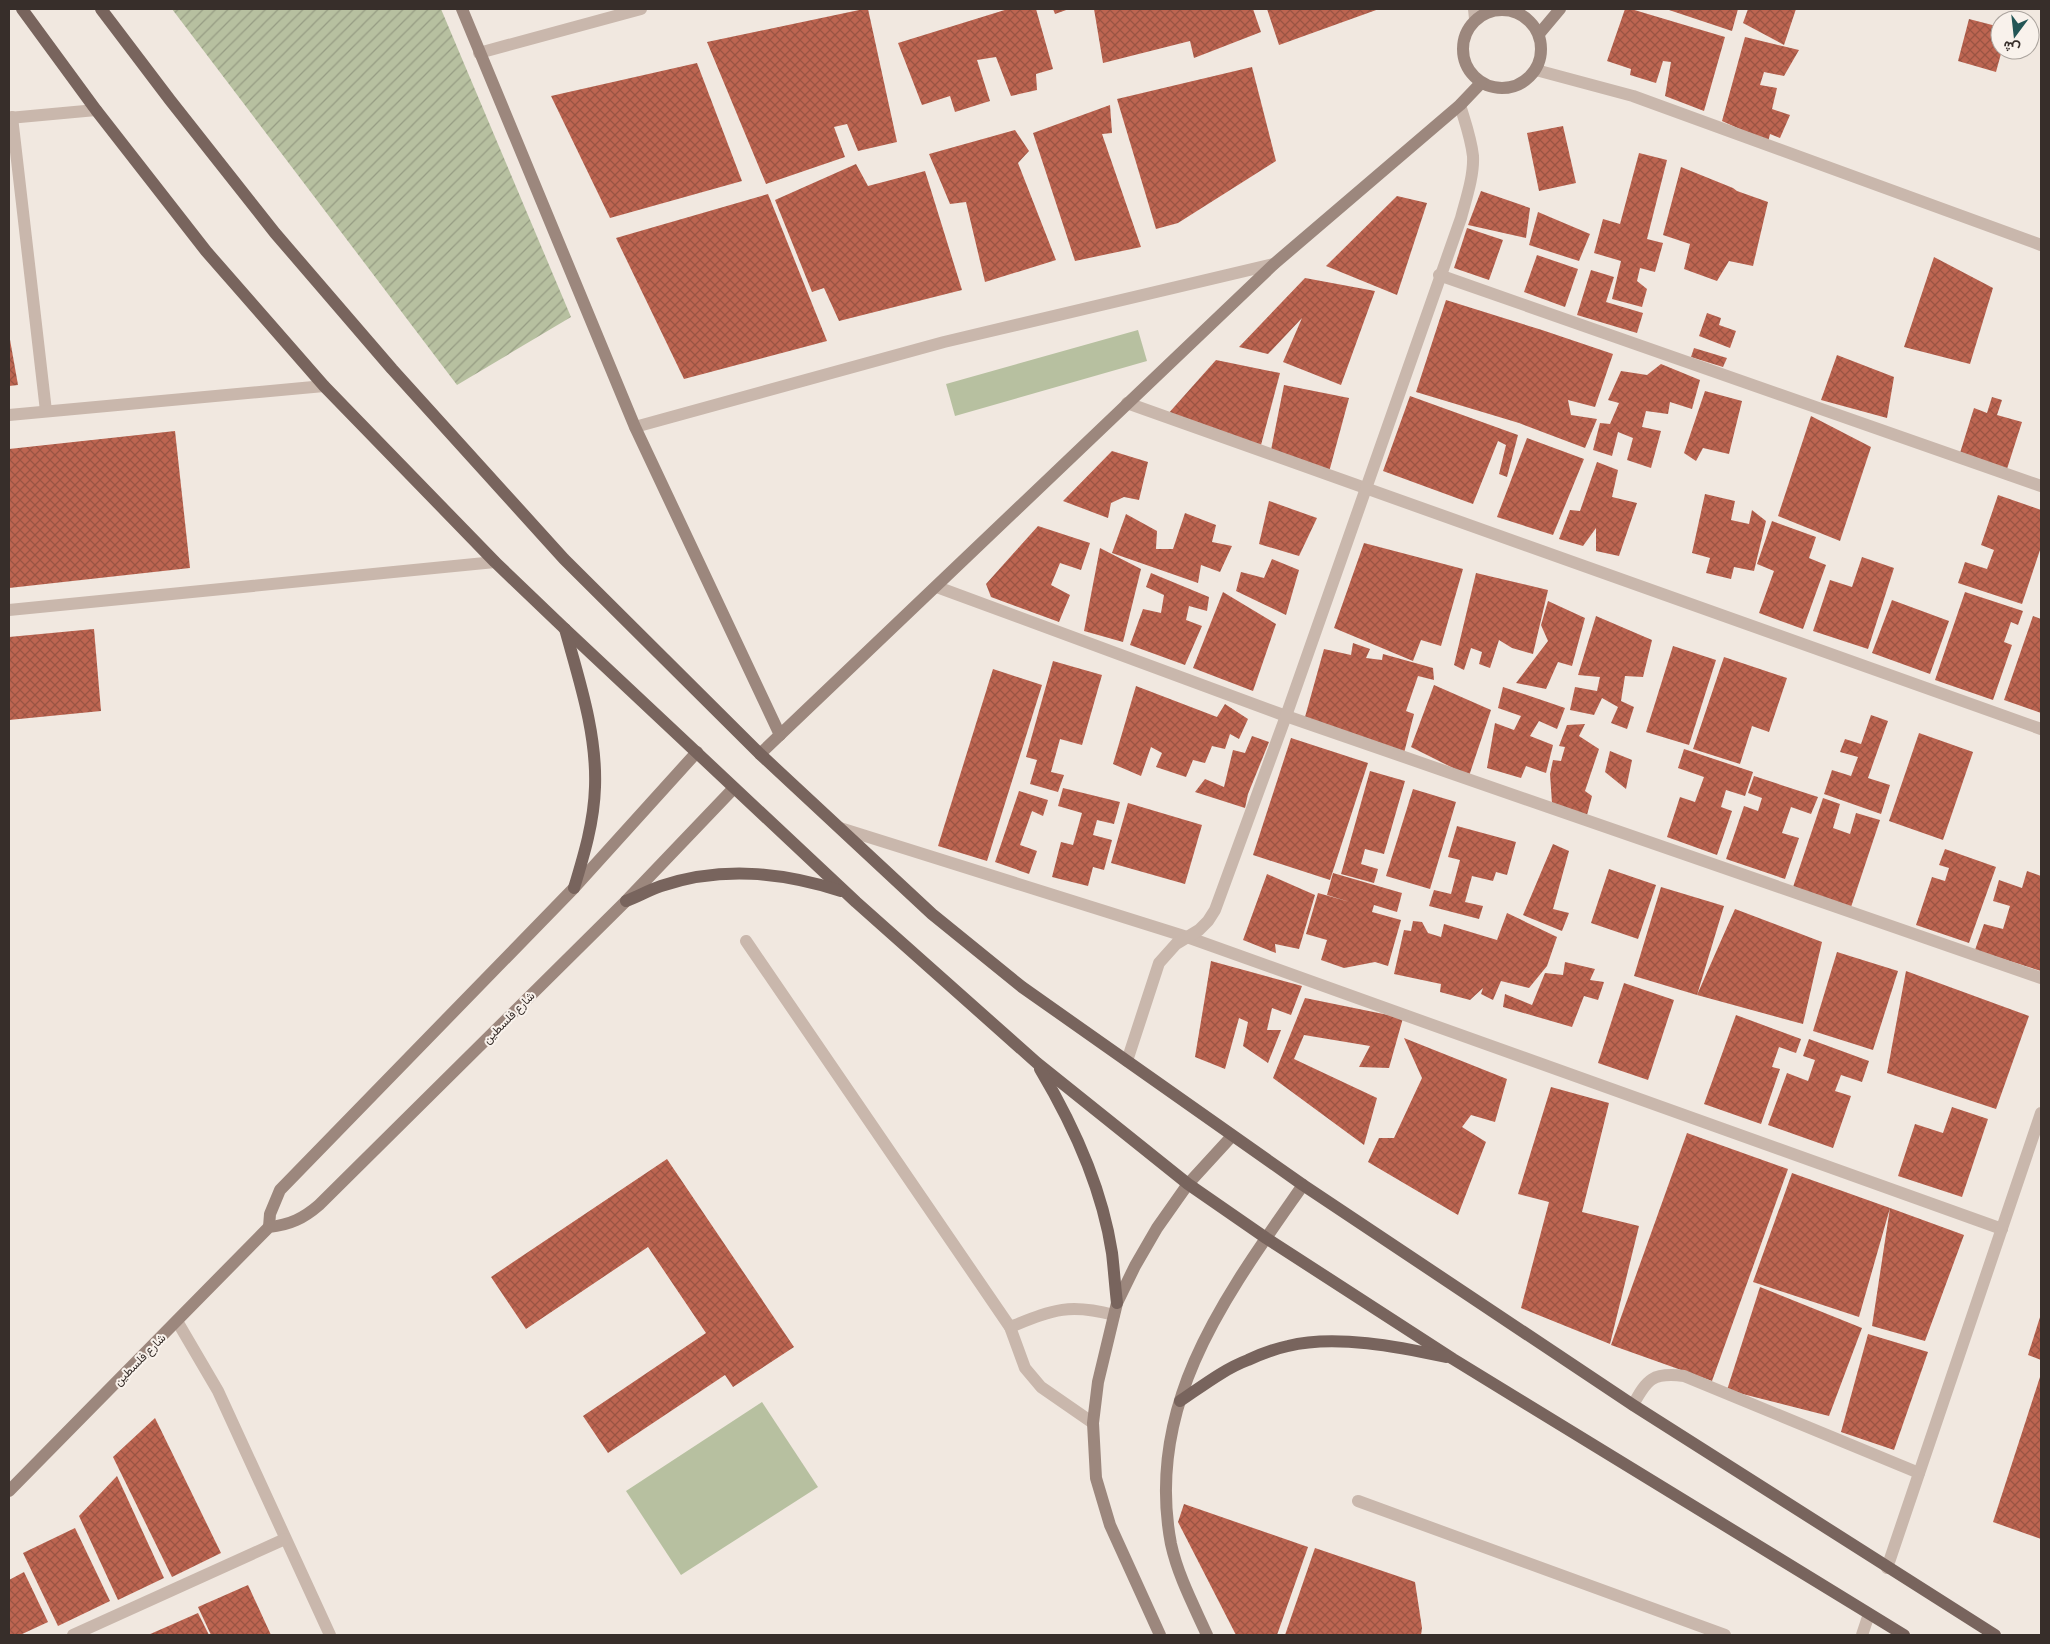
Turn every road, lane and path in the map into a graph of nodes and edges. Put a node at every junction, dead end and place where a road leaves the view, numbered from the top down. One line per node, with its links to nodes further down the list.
1 (22, 9): 12 (main road)
2 (101, 9): 32 (main road)
3 (462, 9): 8 (street)
4 (641, 9): 8 (street)
5 (1560, 9): 7 (street)
6 (1475, 14): 7 (street); 10 (street)
7 (1539, 34): 9 (street)
8 (479, 53): 21 (street)
9 (1536, 70): 10 (street); 14 (street)
10 (1480, 83): 11 (street)
11 (1460, 106): 15 (street); 16 (street)
12 (96, 110): 13 (street); 17 (main road)
13 (10, 118): 19 (street)
14 (2041, 245)
15 (1274, 264): 18 (street); 21 (street)
16 (1439, 275): 22 (street); 23 (street)
17 (324, 386): 19 (street); 24 (main road)
18 (1127, 403): 23 (street); 25 (street)
19 (46, 412): 20 (street)
20 (9, 415)
21 (636, 427): 30 (street)
22 (2041, 486)
23 (1365, 488): 28 (street); 29 (street)
24 (495, 562): 26 (street); 27 (main road)
25 (937, 587): 28 (street); 30 (street)
26 (9, 610)
27 (565, 629): 31 (main road); 35 (main road)
28 (1286, 716): 38 (street); 40 (street)
29 (2041, 729)
30 (780, 735): 32 (street)
31 (697, 752): 33 (main road); 35 (street)
32 (760, 754): 34 (main road)
33 (734, 788): 36 (main road); 37 (street, شارع فلسطين)
34 (840, 828): 38 (street); 41 (main road)
35 (574, 888): 47 (street)
36 (846, 893): 37 (main road); 42 (main road)
37 (626, 902): 47 (street, شارع فلسطين)
38 (1187, 937): 41 (street); 48 (street)
39 (746, 941): 52 (street)
40 (2041, 978)
41 (1127, 1061): 44 (main road)
42 (1037, 1063): 45 (main road); 50 (main road)
43 (2041, 1113): 48 (street)
44 (1232, 1136): 45 (street); 46 (main road)
45 (1188, 1184): 49 (main road); 50 (street)
46 (1303, 1185): 49 (street); 55 (main road)
47 (269, 1226): 51 (street, شارع فلسطين)
48 (2002, 1229): 57 (street)
49 (1266, 1238): 53 (main road); 54 (street)
50 (1116, 1309): 52 (street); 56 (street)
51 (177, 1321): 58 (street, شارع فلسطين); 60 (street)
52 (1010, 1327): 56 (street)
53 (1454, 1359): 54 (main road); 62 (main road)
54 (1180, 1401): 66 (street)
55 (1633, 1405): 57 (street); 61 (main road)
56 (1093, 1423): 65 (street)
57 (1919, 1473): 61 (street)
58 (9, 1491)
59 (1358, 1501): 67 (street)
60 (285, 1539): 63 (street); 64 (street)
61 (1887, 1568): 70 (main road)
62 (1870, 1614): 68 (street); 69 (main road)
63 (73, 1635)
64 (330, 1635)
65 (1160, 1635)
66 (1207, 1635)
67 (1725, 1635)
68 (1862, 1635)
69 (1904, 1635)
70 (1995, 1635)

